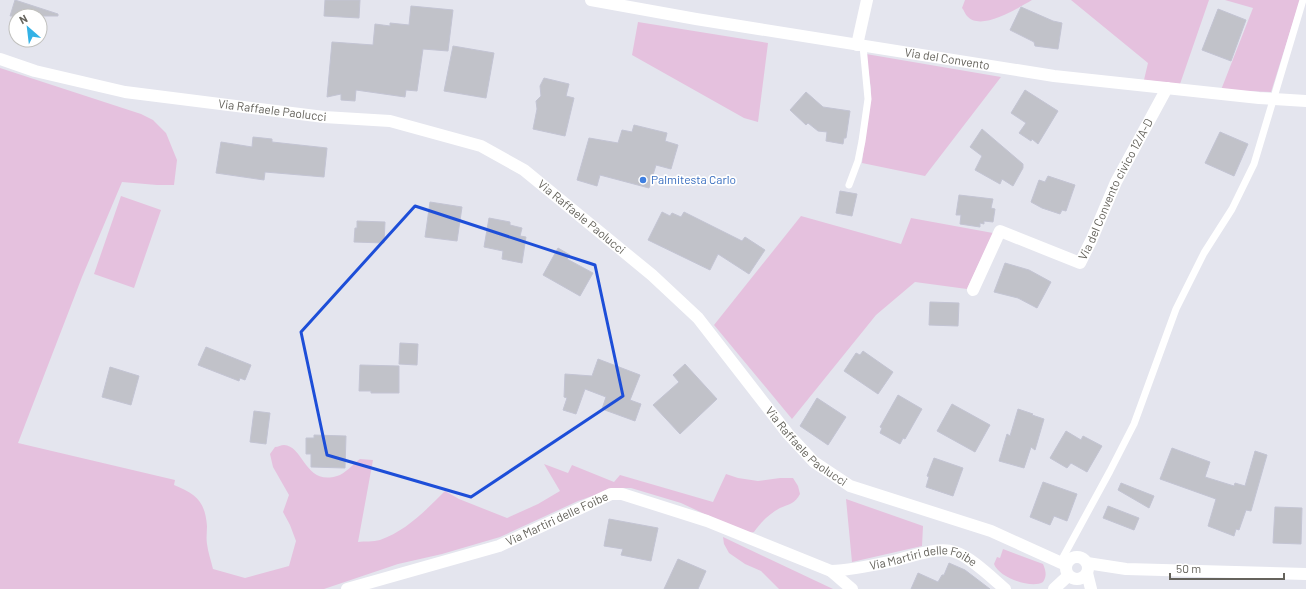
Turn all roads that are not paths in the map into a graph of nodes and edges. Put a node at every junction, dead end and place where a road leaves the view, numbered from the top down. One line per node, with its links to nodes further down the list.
1 (591, 0): 4 (street, Via del Convento)
2 (867, 0): 4 (street)
3 (1303, 0): 7 (lane)
4 (860, 45): 6 (street, Via del Convento); 9 (lane)
5 (0, 59): 11 (street, Via Raffaele Paolucci)
6 (1167, 88): 7 (street, Via del Convento); 10 (street, Via del Convento civico 12/A-D)
7 (1273, 100): 8 (street, Via del Convento); 11 (lane)
8 (1306, 101)
9 (849, 185)
10 (973, 290)
11 (1067, 570): 12 (street); 12 (street); 18 (street); 19 (street)
12 (1087, 570): 14 (street); 20 (street)
13 (831, 571): 15 (street, Via Martiri delle Foibe); 16 (street, Via Martiri delle Foibe); 17 (street, Via Martiri delle Foibe)
14 (1306, 574)
15 (347, 589)
16 (852, 589)
17 (1005, 589)
18 (1054, 589)
19 (1079, 589)
20 (1091, 589)

